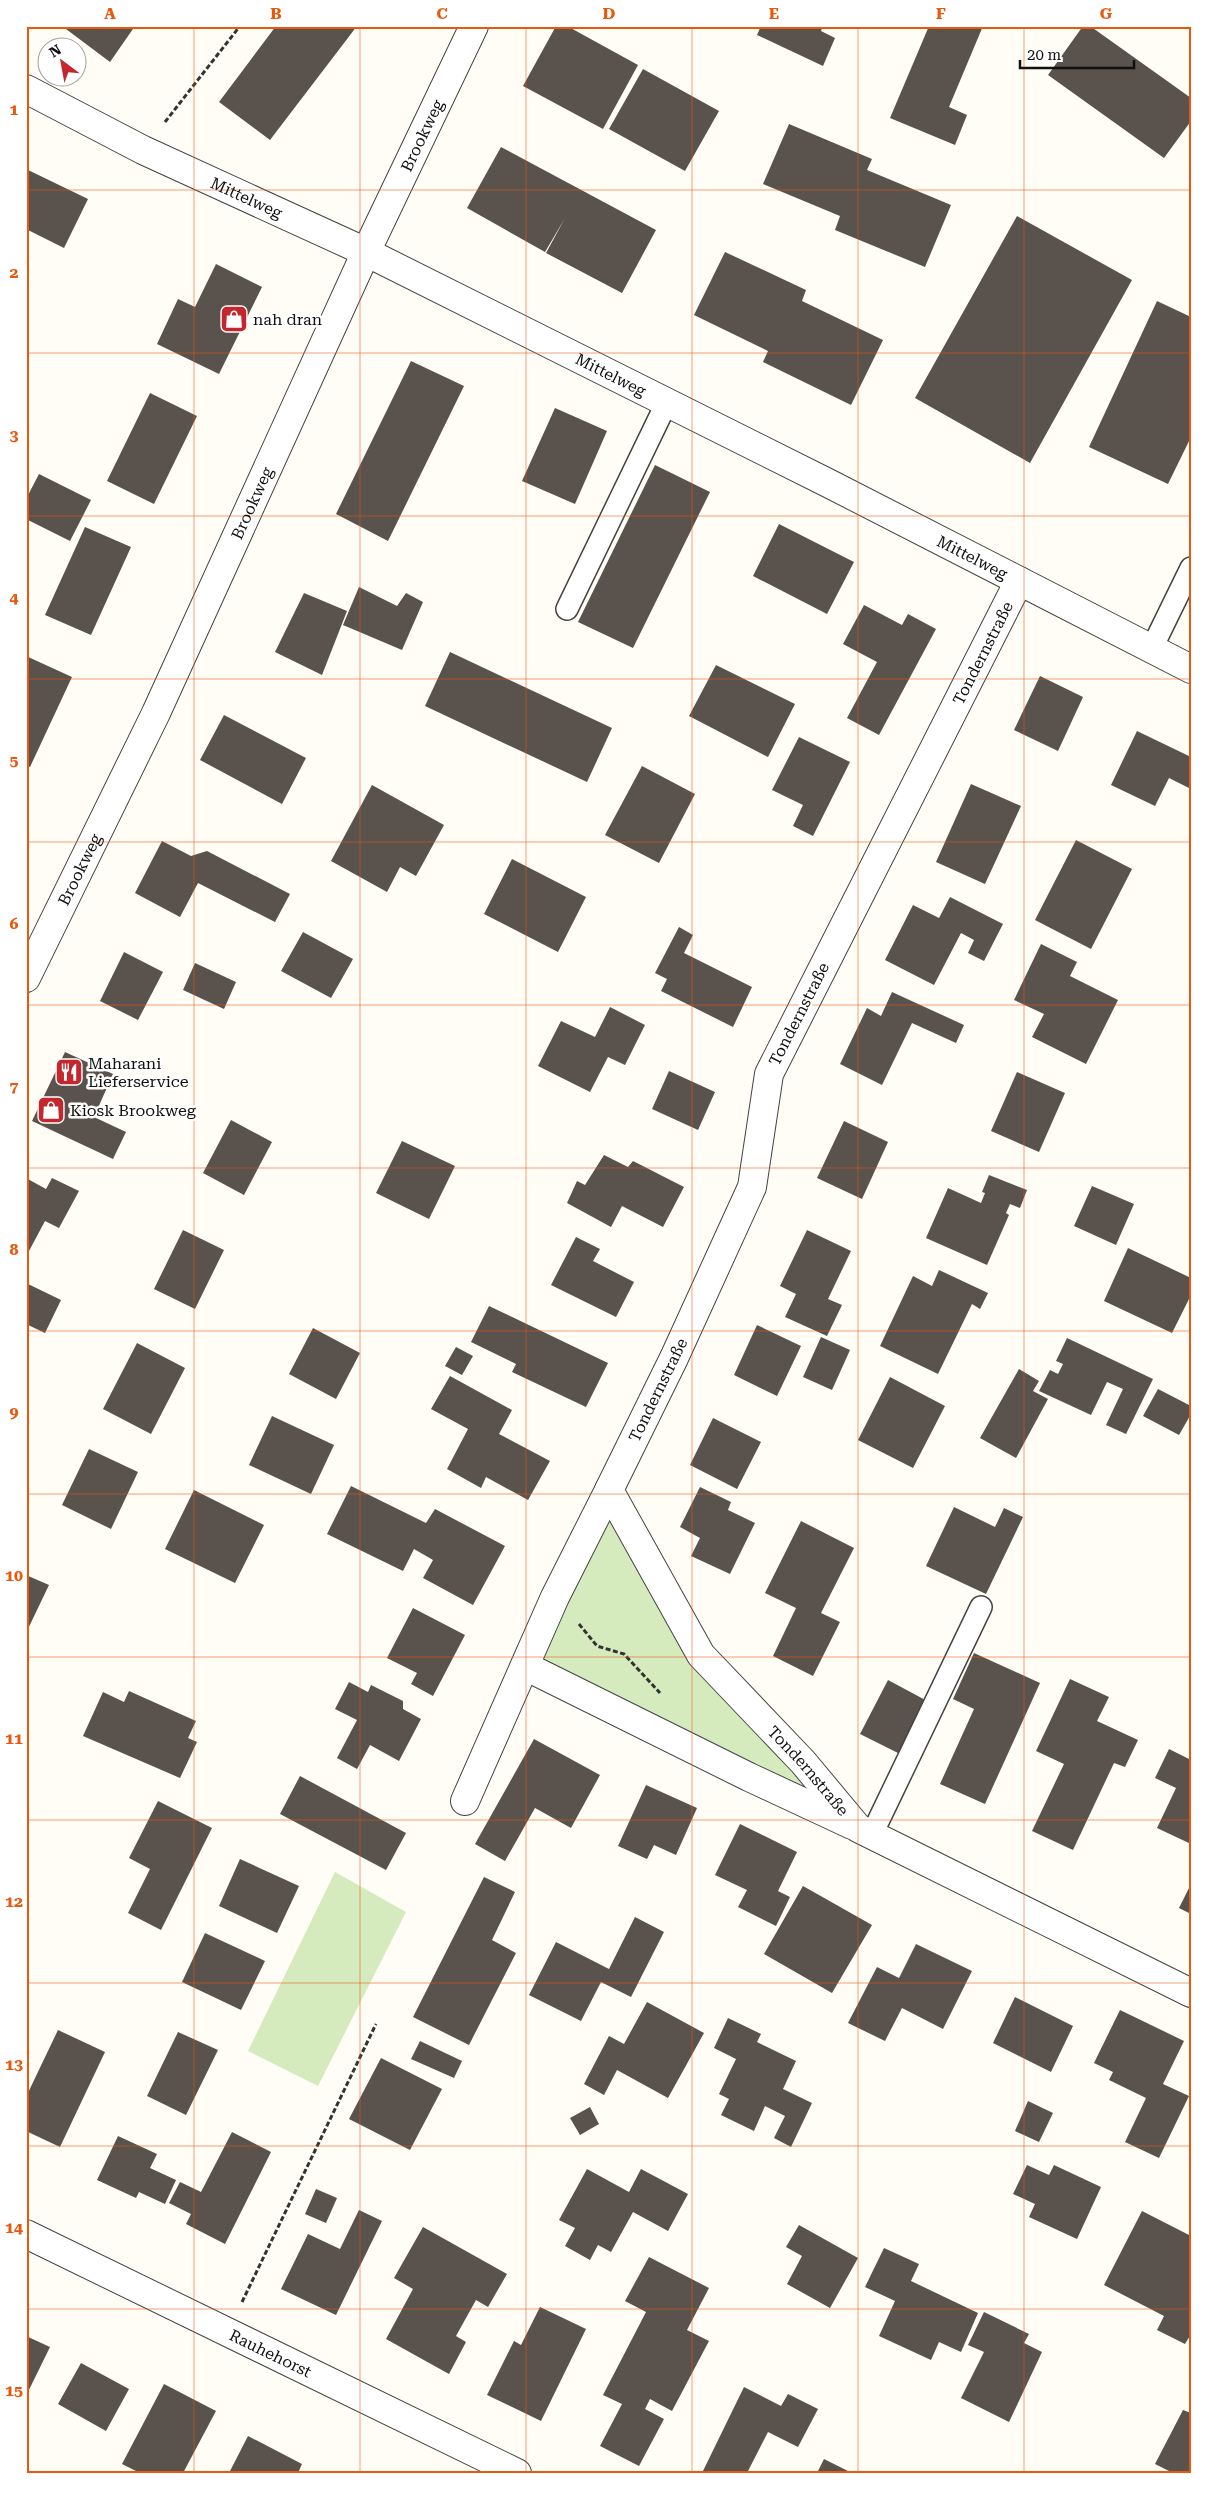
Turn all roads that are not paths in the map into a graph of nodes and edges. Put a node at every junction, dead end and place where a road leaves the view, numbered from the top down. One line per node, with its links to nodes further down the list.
1 (474, 26): 3 (street, Brookweg)
2 (26, 89): 3 (street, Mittelweg)
3 (366, 252): 4 (street, Mittelweg); 10 (street, Brookweg)
4 (667, 402): 6 (street, Mittelweg); 7 (lane)
5 (1191, 568): 8 (lane)
6 (1019, 581): 8 (street, Mittelweg); 11 (street, Tondernstraße)
7 (567, 610)
8 (1152, 650): 9 (street, Mittelweg)
9 (1191, 669)
10 (26, 978)
11 (609, 1490): 13 (street, Tondernstraße); 15 (street, Tondernstraße)
12 (981, 1607): 15 (lane)
13 (525, 1666): 14 (street, Tondernstraße); 15 (street, Tondernstraße)
14 (466, 1801)
15 (865, 1831): 16 (street, Tondernstraße)
16 (1191, 1993)
17 (26, 2234): 18 (street, Rauhehorst)
18 (517, 2473)

